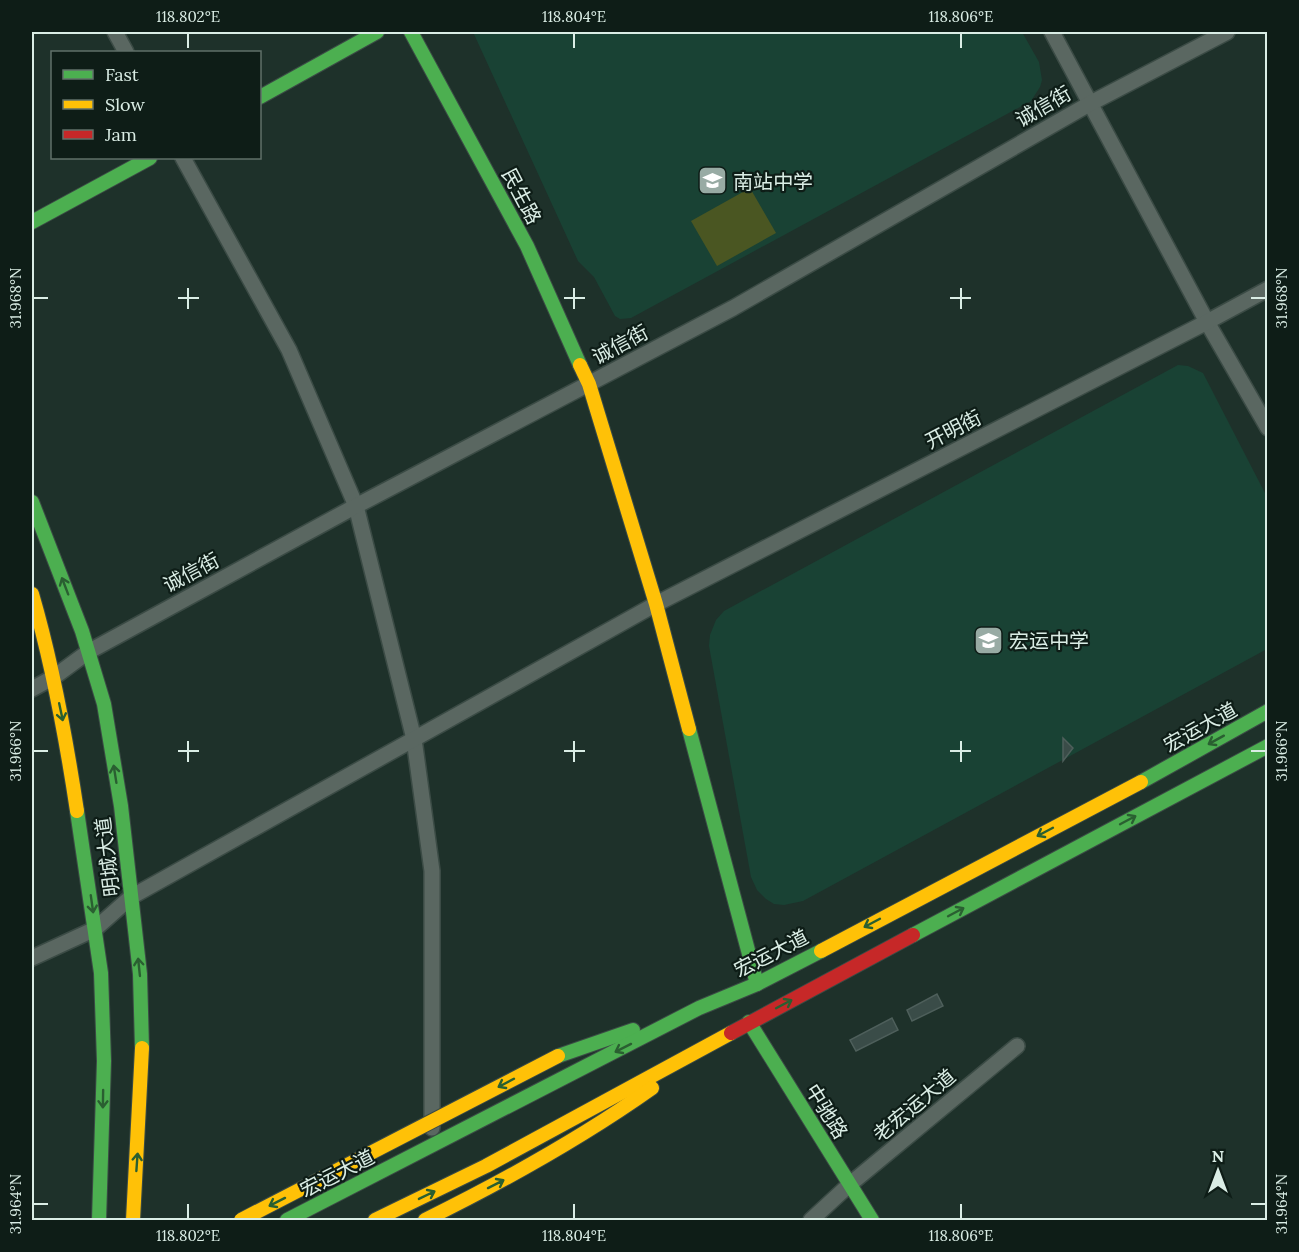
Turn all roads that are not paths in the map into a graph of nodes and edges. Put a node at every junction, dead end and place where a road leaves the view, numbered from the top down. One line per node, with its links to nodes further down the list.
1 (115, 32): 6 (street)
2 (377, 32): 7 (main road)
3 (411, 32): 14 (main road, 民生路)
4 (1052, 32): 8 (street)
5 (1227, 32): 8 (street, 诚信街)
6 (125, 51)
7 (261, 96)
8 (1091, 103): 13 (street); 14 (street, 诚信街)
9 (148, 159): 11 (main road)
10 (184, 159): 17 (street)
11 (32, 222)
12 (1268, 289): 13 (street, 开明街)
13 (1207, 322): 15 (street); 19 (street, 开明街)
14 (589, 384): 17 (street, 诚信街); 19 (main road, 民生路)
15 (1268, 428)
16 (32, 502): 20 (main road, 明城大道, one-way to 16)
17 (356, 506): 20 (street, 诚信街); 24 (street)
18 (32, 594): 21 (main road, 明城大道)
19 (656, 604): 24 (street, 开明街); 29 (main road, 民生路)
20 (88, 652): 21 (street, 诚信街); 26 (main road, 明城大道, one-way to 20)
21 (54, 677): 22 (street, 诚信街); 27 (main road, 明城大道, one-way to 27)
22 (32, 689)
23 (1268, 711): 29 (main road, 宏运大道, one-way to 29)
24 (414, 739): 26 (street, 开明街); 34 (street)
25 (1268, 746): 31 (main road, one-way to 25)
26 (131, 897): 27 (street, 开明街); 37 (main road, 明城大道, one-way to 26)
27 (95, 929): 28 (street, 开明街); 36 (main road, 明城大道, one-way to 36)
28 (32, 958)
29 (757, 984): 30 (main road, 宏运大道)
30 (699, 1008): 34 (main road, 宏运大道, one-way to 34); 38 (main road, one-way to 38, bridge)
31 (749, 1023): 32 (main road); 35 (main road, 中驰路)
32 (717, 1040): 40 (main road, one-way to 32); 41 (main road, one-way to 32)
33 (1017, 1046): 35 (street, 老宏运大道)
34 (432, 1146): 39 (main road, 宏运大道)
35 (849, 1185): 42 (street, 老宏运大道); 43 (main road, 中驰路)
36 (99, 1221)
37 (134, 1221)
38 (241, 1221)
39 (287, 1221)
40 (375, 1221)
41 (425, 1221)
42 (811, 1221)
43 (872, 1221)

